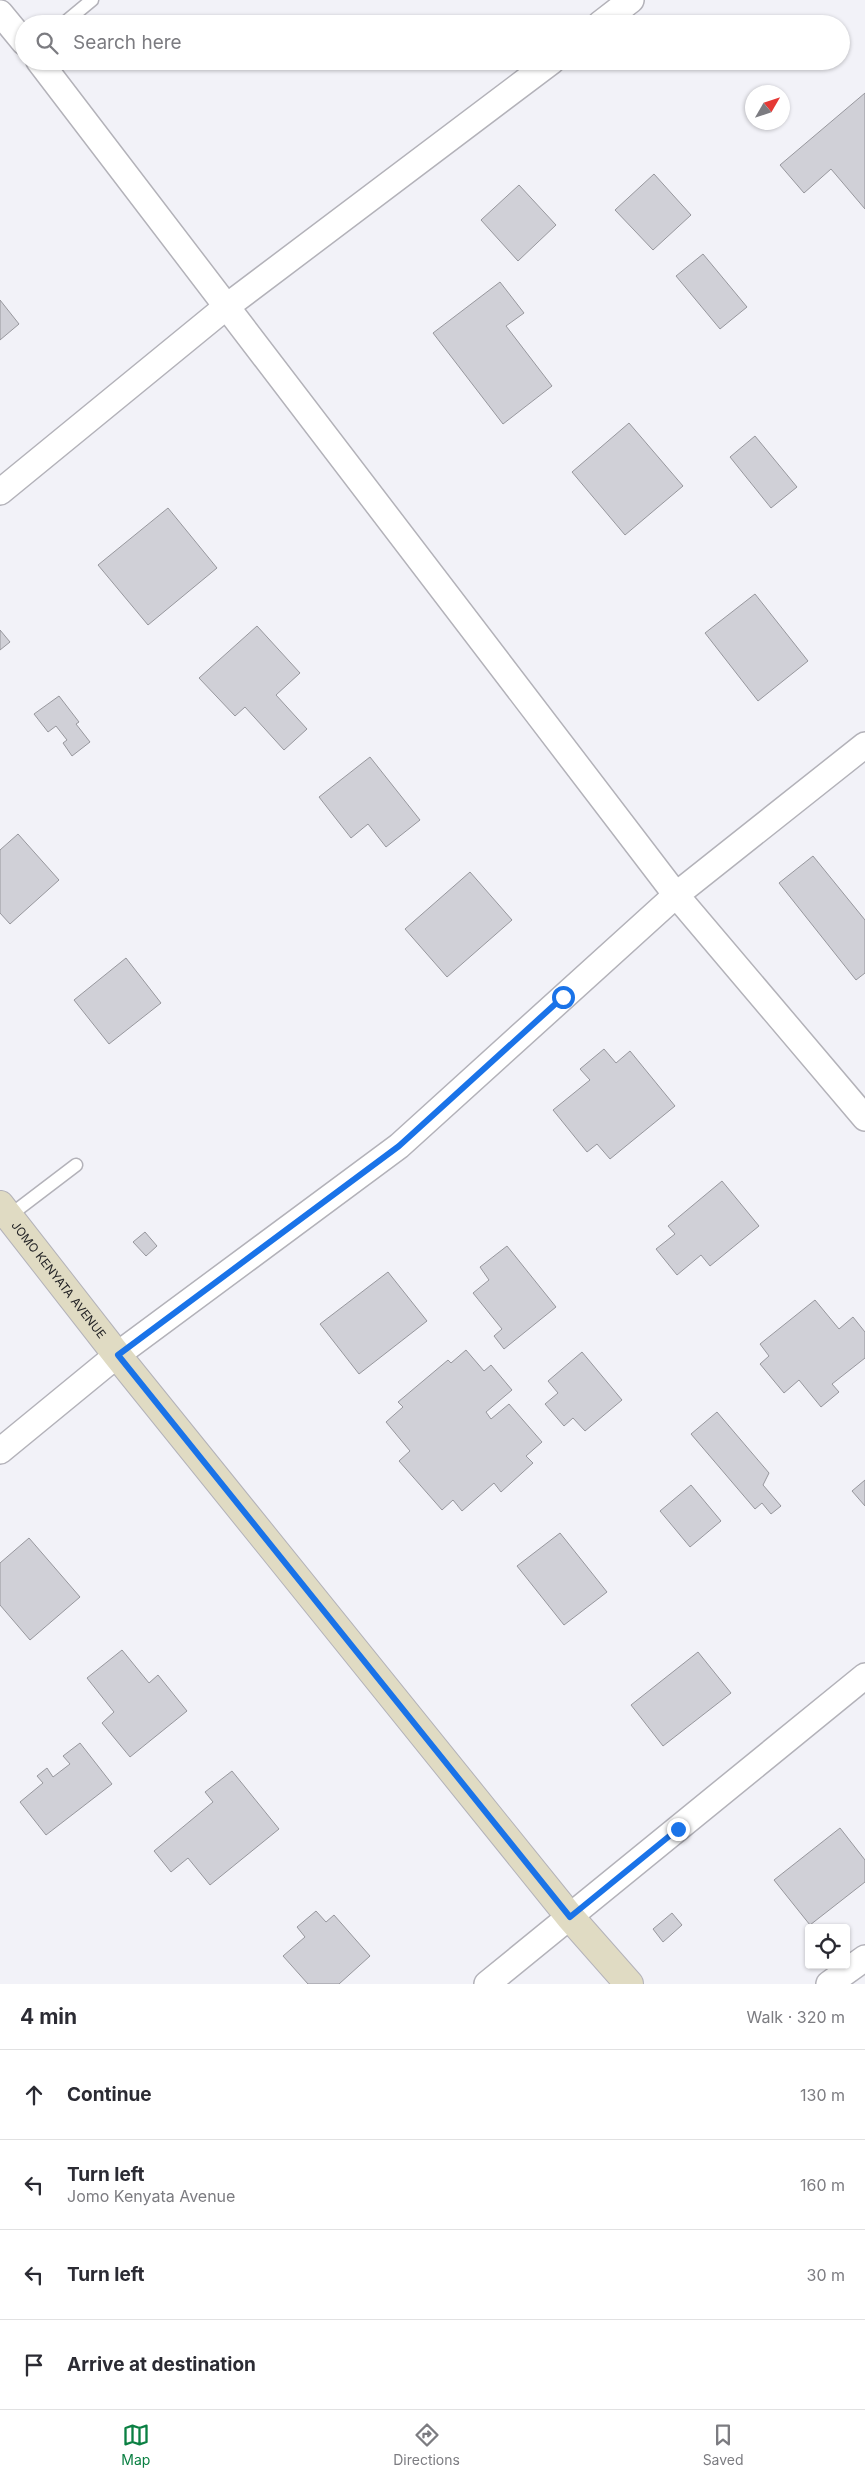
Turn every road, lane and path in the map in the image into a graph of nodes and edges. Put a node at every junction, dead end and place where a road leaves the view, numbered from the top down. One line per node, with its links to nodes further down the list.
1 (92, 0): 4 (lane)
2 (631, 0): 5 (street)
3 (0, 13): 6 (street)
4 (74, 15)
5 (612, 15)
6 (15, 31)
7 (46, 70): 9 (street)
8 (540, 70): 9 (street)
9 (226, 307): 10 (street); 12 (street)
10 (0, 492)
11 (865, 745): 12 (street)
12 (676, 895): 13 (street); 16 (street)
13 (865, 1118)
14 (76, 1165): 15 (lane)
15 (4, 1210): 16 (street, JOMO KENYATA AVENUE)
16 (118, 1355): 17 (street); 19 (street, JOMO KENYATA AVENUE)
17 (0, 1451)
18 (865, 1676): 19 (street)
19 (570, 1917): 21 (street); 22 (street, JOMO KENYATA AVENUE)
20 (865, 1958): 23 (street)
21 (487, 1984)
22 (629, 1984)
23 (829, 1984)

